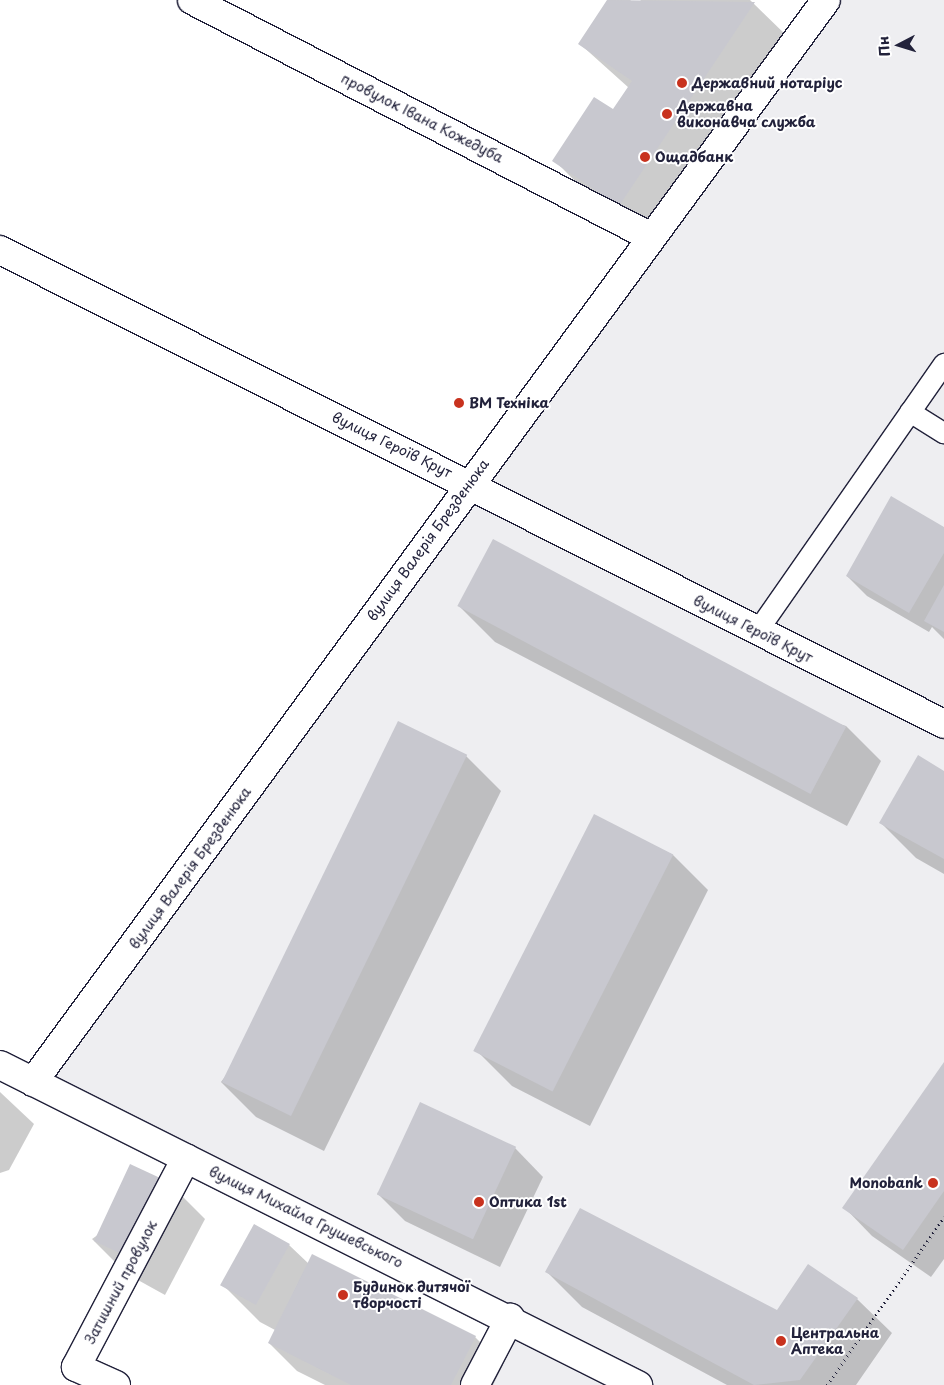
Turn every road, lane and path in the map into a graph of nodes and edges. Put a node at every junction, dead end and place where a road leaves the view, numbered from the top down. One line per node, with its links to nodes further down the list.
1 (192, 0): 3 (street, провулок Івана Кожедуба)
2 (826, 0): 3 (street, вулиця Валерія Брезденюка)
3 (651, 237): 8 (street, вулиця Валерія Брезденюка)
4 (0, 250): 8 (street, вулиця Героїв Крут)
5 (944, 364): 6 (lane)
6 (910, 412): 7 (lane); 9 (lane)
7 (944, 433)
8 (470, 484): 9 (street, вулиця Героїв Крут); 12 (street, вулиця Валерія Брезденюка)
9 (757, 632): 10 (street, вулиця Героїв Крут)
10 (944, 724)
11 (0, 1065): 12 (street, вулиця Михайла Грушевського)
12 (33, 1082): 13 (street, вулиця Михайла Грушевського)
13 (186, 1158): 15 (street, вулиця Михайла Грушевського); 16 (street, Затишний провулок)
14 (944, 1217): 19 (path)
15 (510, 1318): 17 (street); 18 (street, вулиця Михайла Грушевського)
16 (116, 1385)
17 (475, 1385)
18 (638, 1385)
19 (827, 1385)

